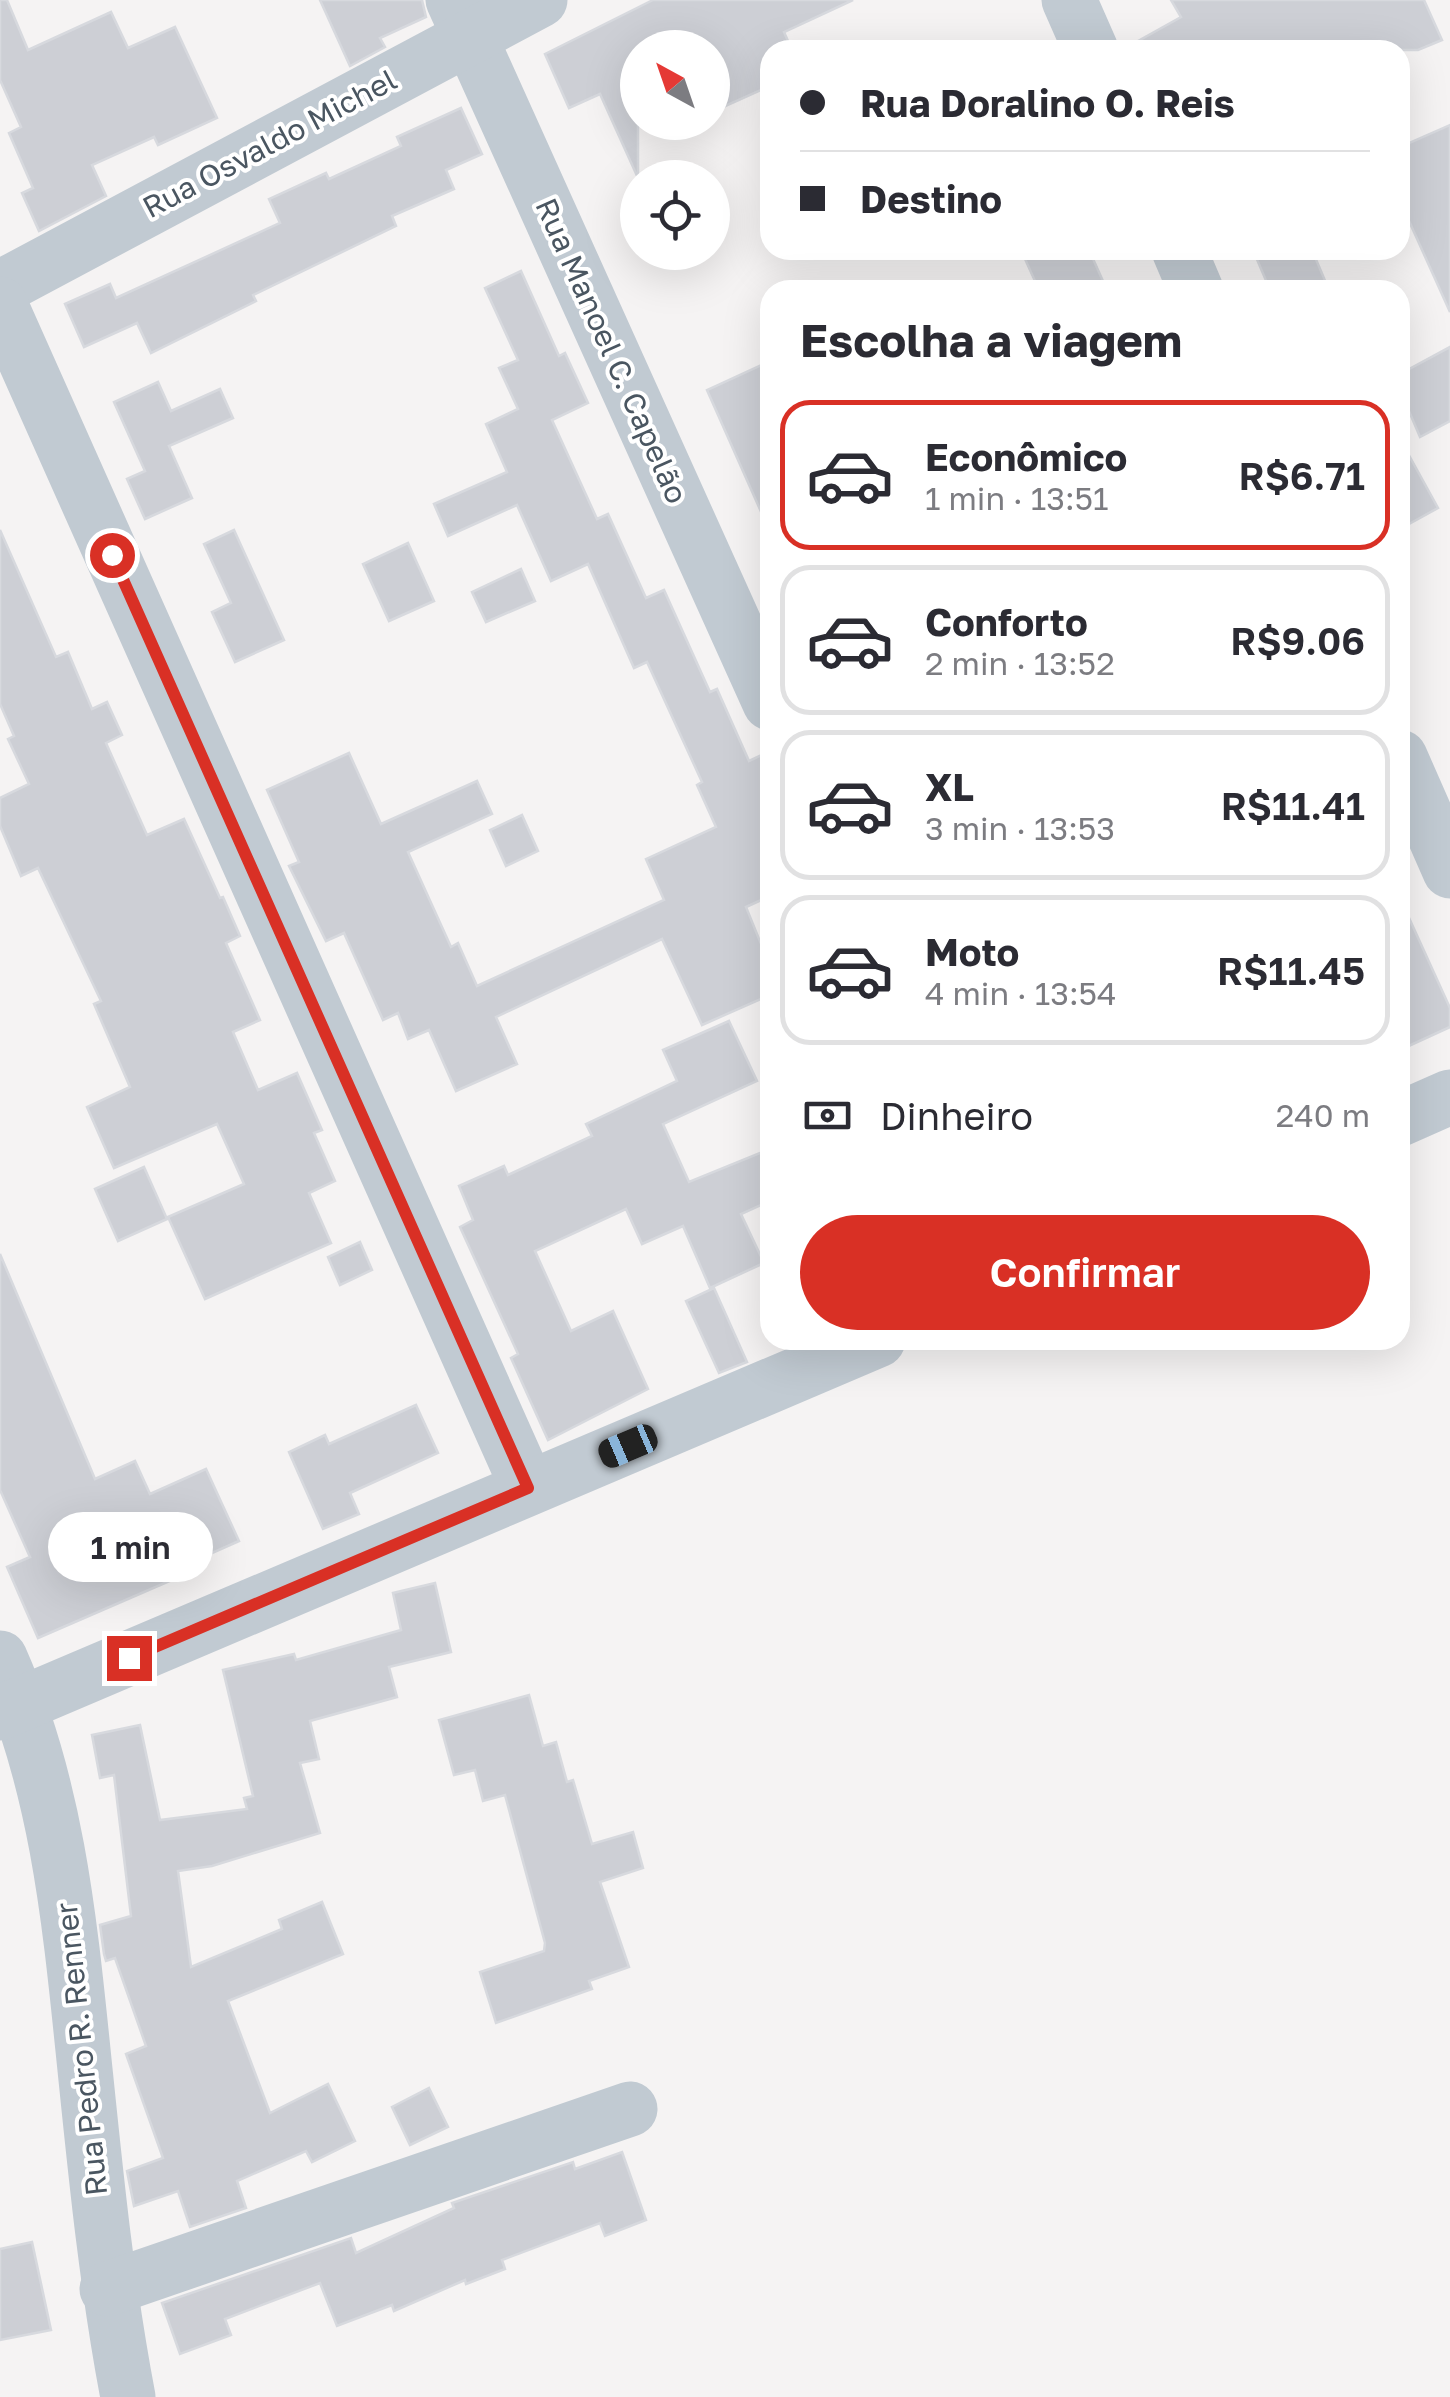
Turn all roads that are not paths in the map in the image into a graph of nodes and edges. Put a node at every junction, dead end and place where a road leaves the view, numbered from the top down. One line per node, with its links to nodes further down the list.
1 (540, 0): 3 (street, Rua Osvaldo Michel)
2 (1070, 0): 4 (street)
3 (461, 19): 5 (street, Rua Osvaldo Michel); 7 (street, Rua Manoel C. Capelão)
4 (1087, 40)
5 (0, 288)
6 (0, 304): 13 (street)
7 (760, 681)
8 (1410, 780): 9 (street)
9 (1450, 871)
10 (1450, 1098): 11 (street)
11 (1410, 1114)
12 (854, 1350): 13 (street)
13 (528, 1488): 14 (street)
14 (7, 1691): 16 (street, Rua Pedro R. Renner)
15 (630, 2108): 16 (street)
16 (107, 2288): 17 (street, Rua Pedro R. Renner)
17 (128, 2397)

